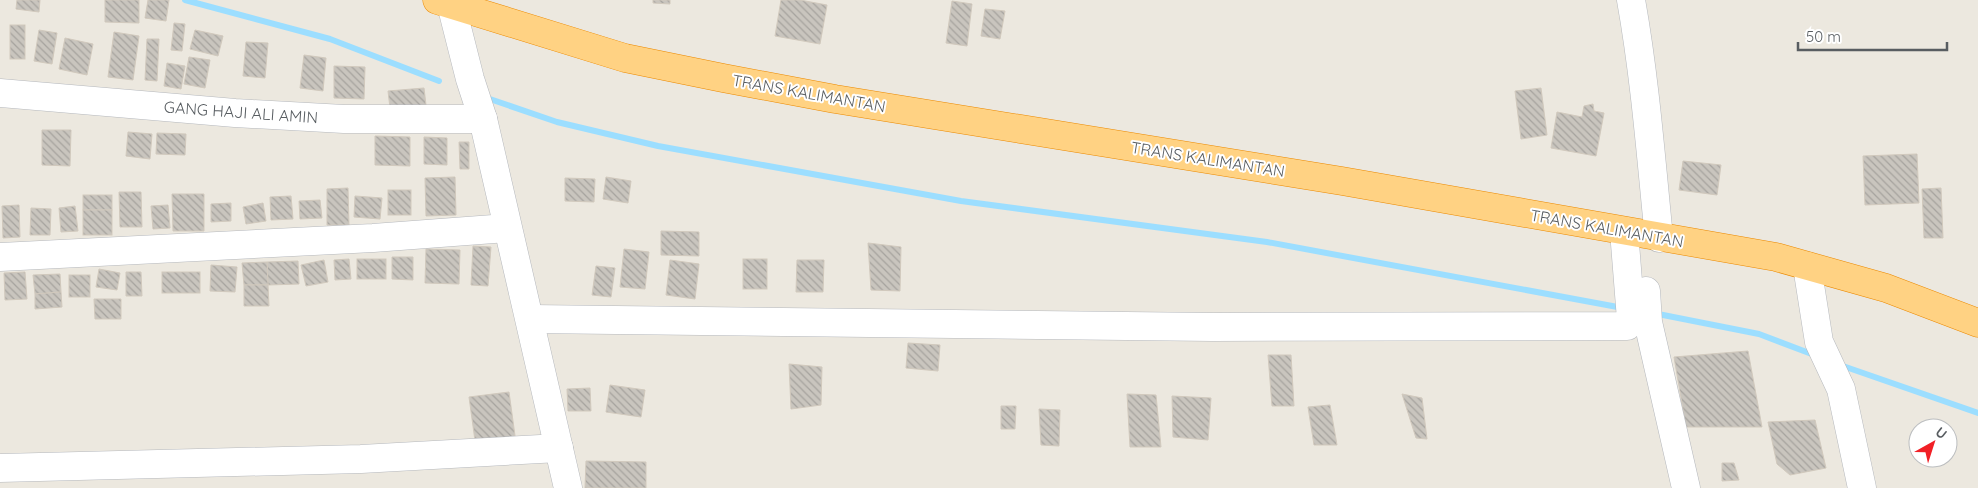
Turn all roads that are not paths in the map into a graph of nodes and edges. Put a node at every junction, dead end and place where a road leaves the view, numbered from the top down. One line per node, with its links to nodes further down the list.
1 (1631, 0): 6 (street)
2 (446, 2): 4 (street); 6 (highway, TRANS KALIMANTAN)
3 (0, 93): 4 (street, GANG HAJI ALI AMIN)
4 (481, 113): 5 (street)
5 (507, 228): 7 (street); 10 (street)
6 (1642, 234): 8 (highway, TRANS KALIMANTAN); 9 (street)
7 (0, 256)
8 (1807, 266): 11 (highway, TRANS KALIMANTAN); 16 (street)
9 (1639, 310): 10 (street); 15 (street)
10 (530, 319): 12 (street)
11 (1978, 323)
12 (559, 448): 13 (street); 14 (street)
13 (0, 468)
14 (568, 488)
15 (1686, 488)
16 (1862, 488)

